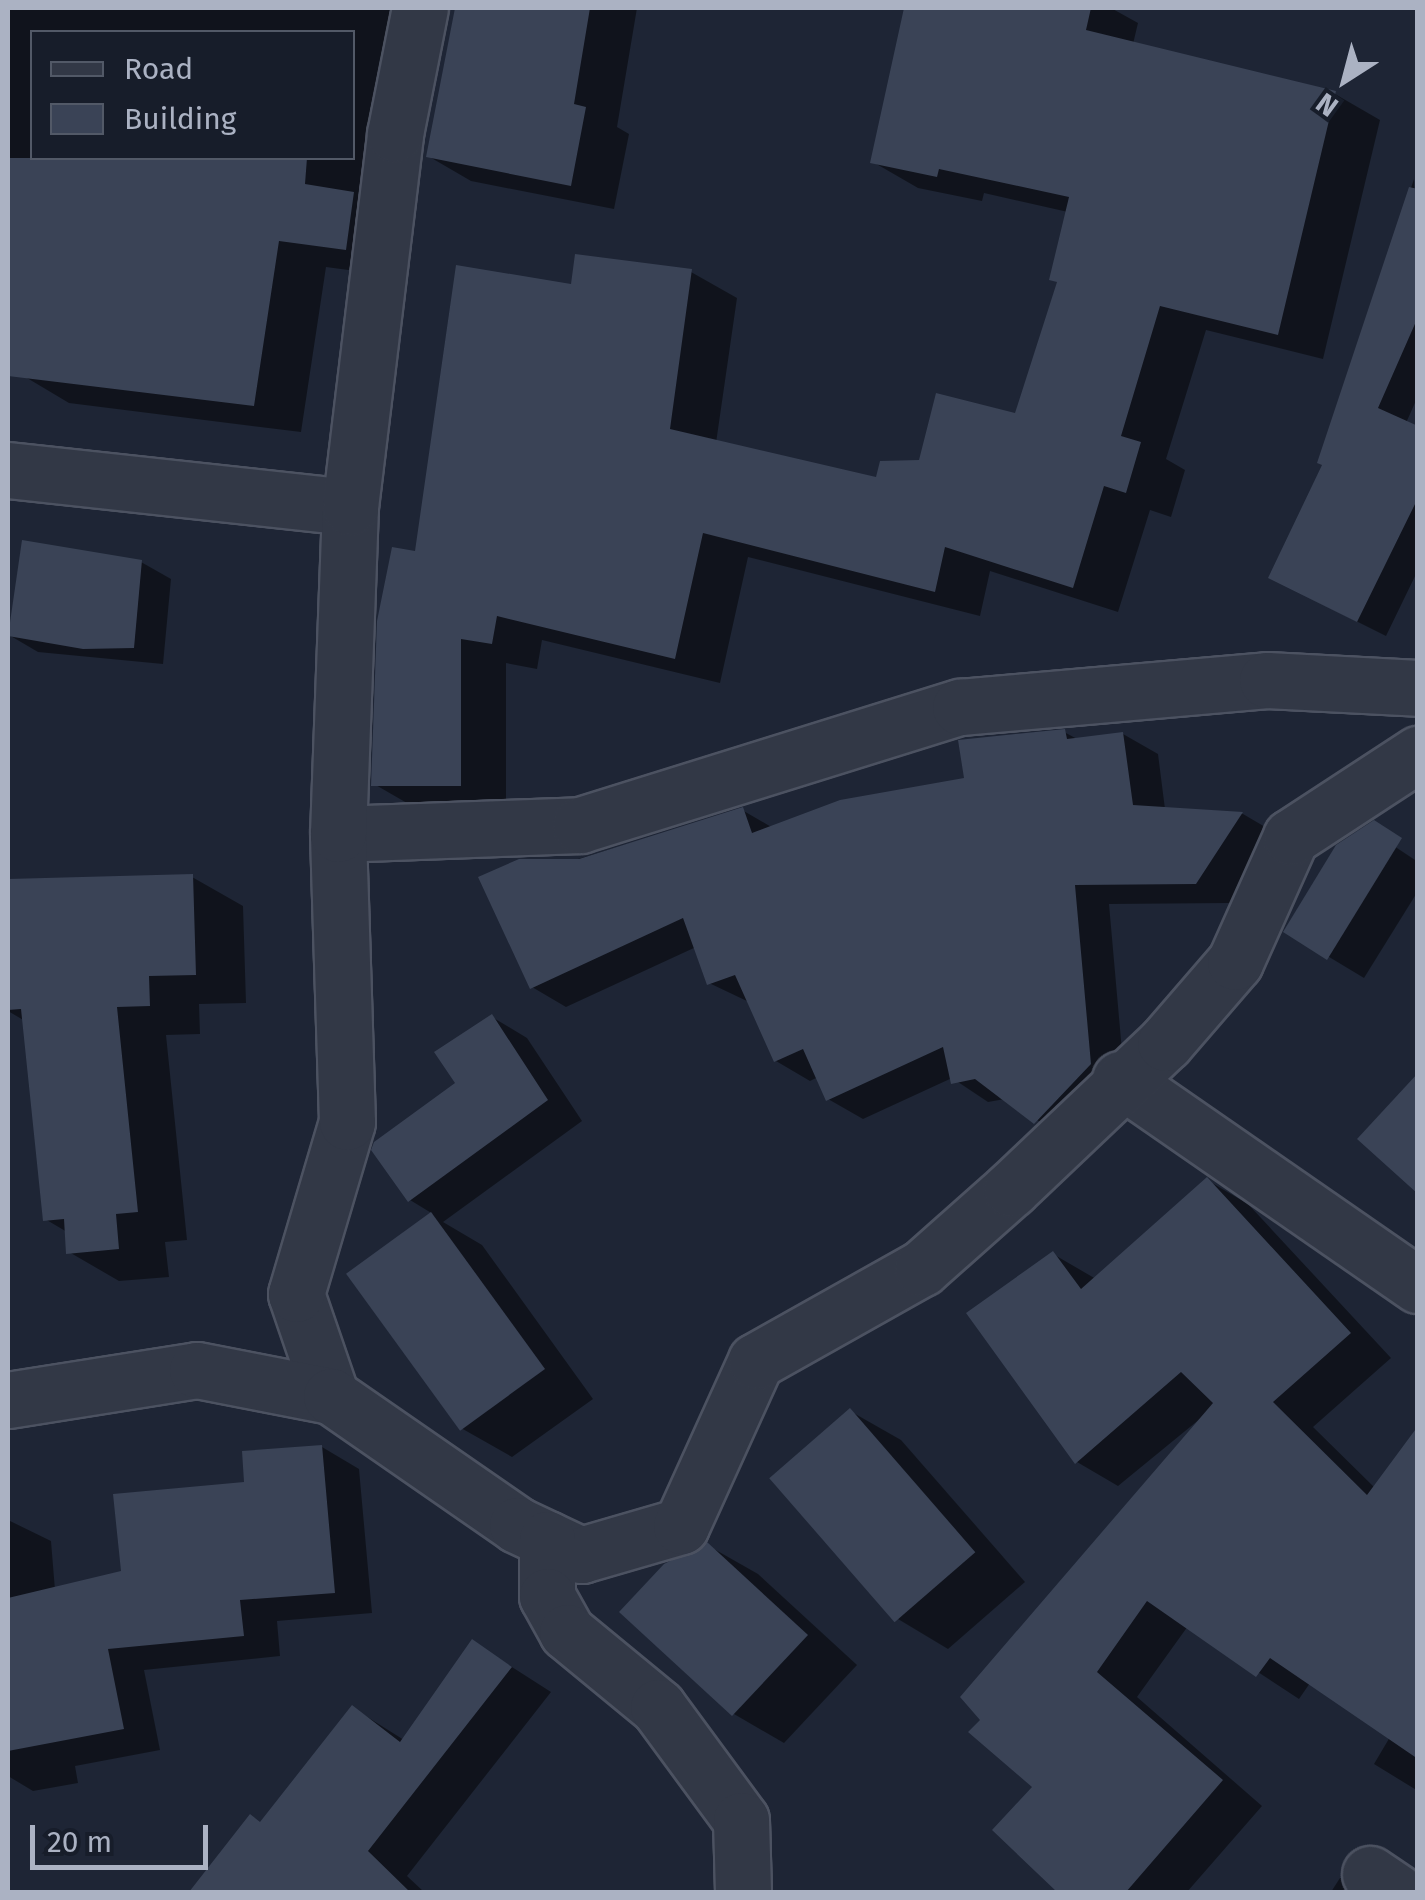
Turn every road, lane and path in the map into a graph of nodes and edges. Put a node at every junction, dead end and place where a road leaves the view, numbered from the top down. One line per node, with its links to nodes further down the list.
1 (420, 8): 3 (street)
2 (8, 470): 3 (street)
3 (350, 507): 6 (street)
4 (1418, 688): 6 (street)
5 (1418, 754): 7 (street)
6 (338, 834): 9 (street)
7 (1120, 1079): 8 (street); 11 (street)
8 (1418, 1286)
9 (332, 1396): 10 (street); 11 (street)
10 (8, 1400)
11 (548, 1539): 12 (street)
12 (743, 1892)

